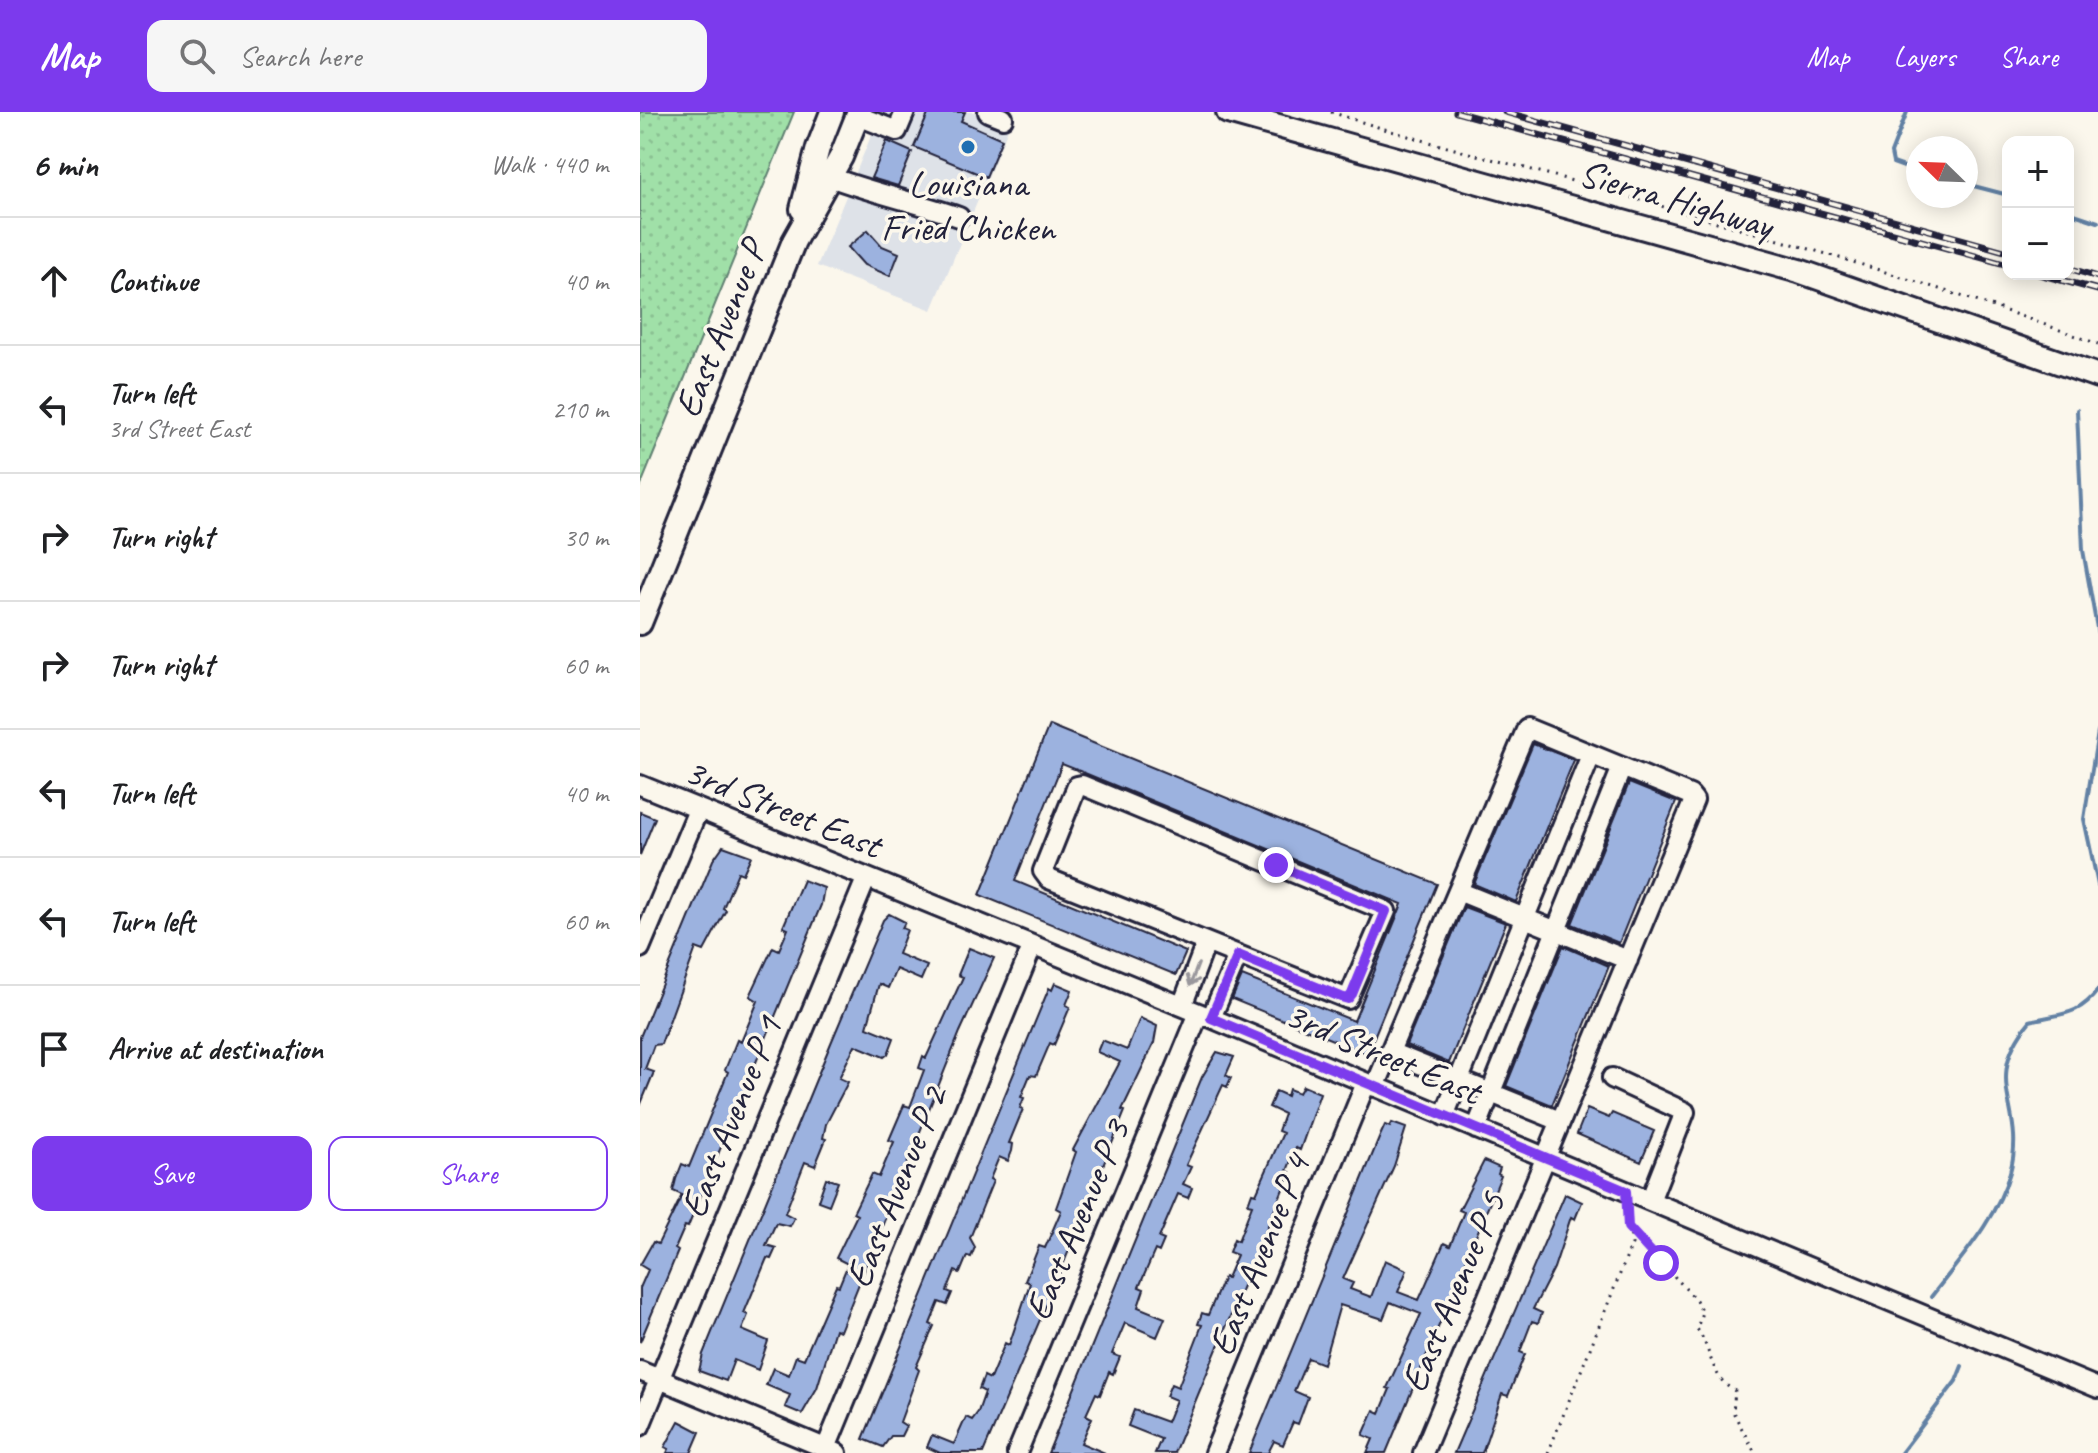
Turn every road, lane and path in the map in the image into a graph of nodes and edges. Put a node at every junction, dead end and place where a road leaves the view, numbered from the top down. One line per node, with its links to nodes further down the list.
1 (832, 112): 8 (main road)
2 (905, 112): 5 (street)
3 (1228, 112): 10 (main road, Sierra Highway)
4 (1331, 112): 9 (path)
5 (859, 114): 6 (main road, East Avenue P)
6 (830, 177): 7 (street); 8 (main road, East Avenue P)
7 (959, 217)
8 (794, 241): 11 (main road, East Avenue P)
9 (2098, 344)
10 (2098, 376)
11 (640, 623)
12 (1591, 755): 13 (street); 17 (street, East Avenue P 4); 18 (street)
13 (1622, 767): 19 (street); 24 (street, East Avenue P 5)
14 (640, 785): 15 (street, 3rd Street East)
15 (698, 810): 16 (street, 3rd Street East); 22 (street)
16 (866, 879): 21 (street, 3rd Street East); 39 (street, East Avenue P 1)
17 (1458, 891): 18 (street); 26 (street, East Avenue P 4)
18 (1525, 919): 19 (street); 28 (street)
19 (1555, 932): 24 (street); 30 (street)
20 (1206, 943): 23 (street); 23 (street); 25 (street, one-way to 25)
21 (1032, 947): 25 (street, 3rd Street East); 42 (street, East Avenue P 2)
22 (640, 948)
23 (1238, 955): 25 (street)
24 (1628, 960): 32 (street, East Avenue P 5)
25 (1197, 1013): 29 (street, 3rd Street East); 43 (street, East Avenue P 3)
26 (1390, 1052): 28 (street); 29 (street, East Avenue P 4)
27 (1612, 1078): 36 (street)
28 (1460, 1080): 30 (street); 31 (street)
29 (1371, 1085): 31 (street, 3rd Street East); 44 (street, East Avenue P 4)
30 (1491, 1093): 32 (street); 33 (street)
31 (1444, 1116): 33 (street, 3rd Street East)
32 (1560, 1121): 34 (street, East Avenue P 5)
33 (1476, 1129): 34 (street, 3rd Street East)
34 (1546, 1158): 35 (street, 3rd Street East); 45 (street, East Avenue P 5)
35 (1626, 1191): 36 (street, 3rd Street East); 37 (path)
36 (1650, 1201): 40 (street, 3rd Street East)
37 (1628, 1227): 46 (path); 47 (path)
38 (640, 1371): 39 (street)
39 (659, 1379): 41 (street, East Avenue P 1); 42 (street)
40 (2098, 1388)
41 (640, 1426)
42 (829, 1451)
43 (1017, 1453)
44 (1214, 1453)
45 (1423, 1453)
46 (1548, 1453)
47 (1755, 1453)

